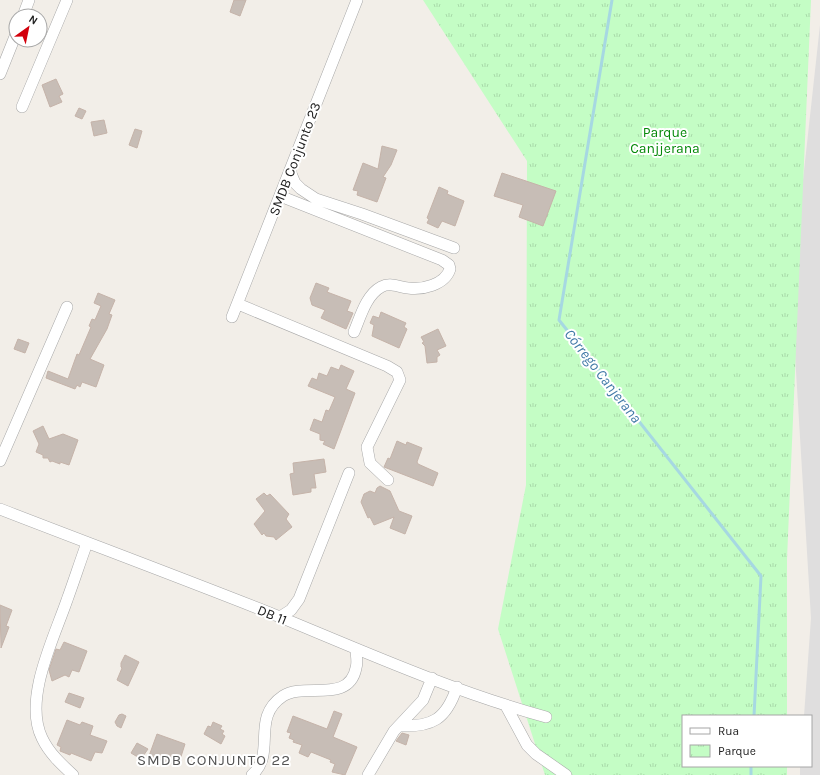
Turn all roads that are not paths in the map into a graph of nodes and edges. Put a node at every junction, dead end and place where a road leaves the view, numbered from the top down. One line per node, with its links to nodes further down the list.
1 (67, 0): 5 (street)
2 (357, 0): 6 (street, SMDB Conjunto 23)
3 (10, 48): 4 (street)
4 (0, 74)
5 (22, 107)
6 (290, 171): 7 (street, SMDB Conjunto 23); 8 (street)
7 (280, 196): 9 (street, SMDB Conjunto 23); 12 (street)
8 (454, 248)
9 (238, 304): 11 (street, SMDB Conjunto 23); 15 (street)
10 (66, 307): 13 (street)
11 (232, 317)
12 (354, 332)
13 (0, 461)
14 (349, 473): 18 (street)
15 (388, 480)
16 (0, 509): 17 (street, DB 11)
17 (87, 543): 18 (street, DB 11); 25 (street)
18 (280, 617): 19 (street, DB 11)
19 (356, 650): 20 (street, DB 11); 26 (street)
20 (432, 678): 21 (street, DB 11); 24 (street)
21 (457, 687): 22 (street, DB 11); 24 (street)
22 (506, 706): 23 (street, DB 11); 28 (street)
23 (546, 716)
24 (399, 726): 27 (street)
25 (73, 775)
26 (252, 775)
27 (368, 775)
28 (566, 775)

